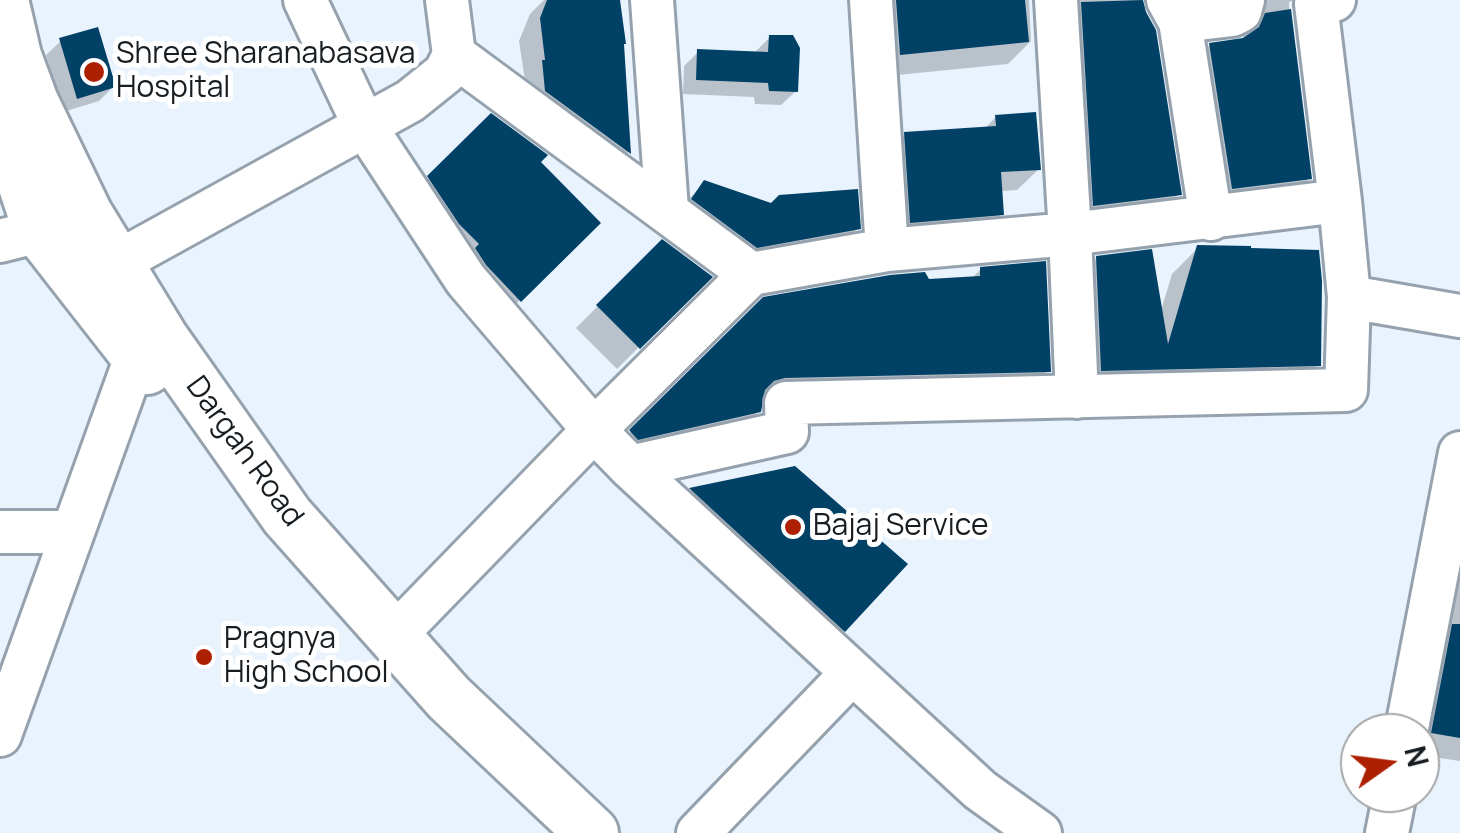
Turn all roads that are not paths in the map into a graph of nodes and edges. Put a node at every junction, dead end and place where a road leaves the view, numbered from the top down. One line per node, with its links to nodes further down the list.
1 (2, 0): 16 (main road, Dargah Road)
2 (305, 0): 12 (street)
3 (446, 0): 10 (street)
4 (652, 0): 14 (street)
5 (871, 0): 18 (street)
6 (1056, 0): 17 (street)
7 (1243, 0): 9 (street)
8 (1334, 0): 13 (street)
9 (1174, 10): 15 (street)
10 (454, 54): 12 (street); 14 (street)
11 (0, 111): 16 (main road, Dargah Road)
12 (364, 125): 19 (street); 25 (street)
13 (1340, 201): 15 (street); 21 (street)
14 (666, 210): 20 (street)
15 (1211, 218): 17 (street)
16 (42, 228): 19 (main road, Dargah Road); 23 (main road, Dargah Road)
17 (1070, 234): 18 (street); 24 (street)
18 (887, 250): 20 (street)
19 (116, 263): 30 (main road, Dargah Road)
20 (751, 274): 25 (street)
21 (1350, 297): 22 (street); 24 (street)
22 (1460, 316)
23 (136, 354): 29 (street); 34 (main road, Dargah Road)
24 (1076, 396): 27 (street)
25 (594, 430): 27 (street); 30 (street)
26 (1460, 453): 32 (street)
27 (630, 467): 31 (street)
28 (0, 532): 29 (street)
29 (73, 532): 33 (street)
30 (394, 636): 35 (main road, Dargah Road)
31 (852, 673): 36 (street); 37 (street)
32 (1410, 713)
33 (0, 735)
34 (556, 833)
35 (592, 833)
36 (698, 833)
37 (1040, 833)

